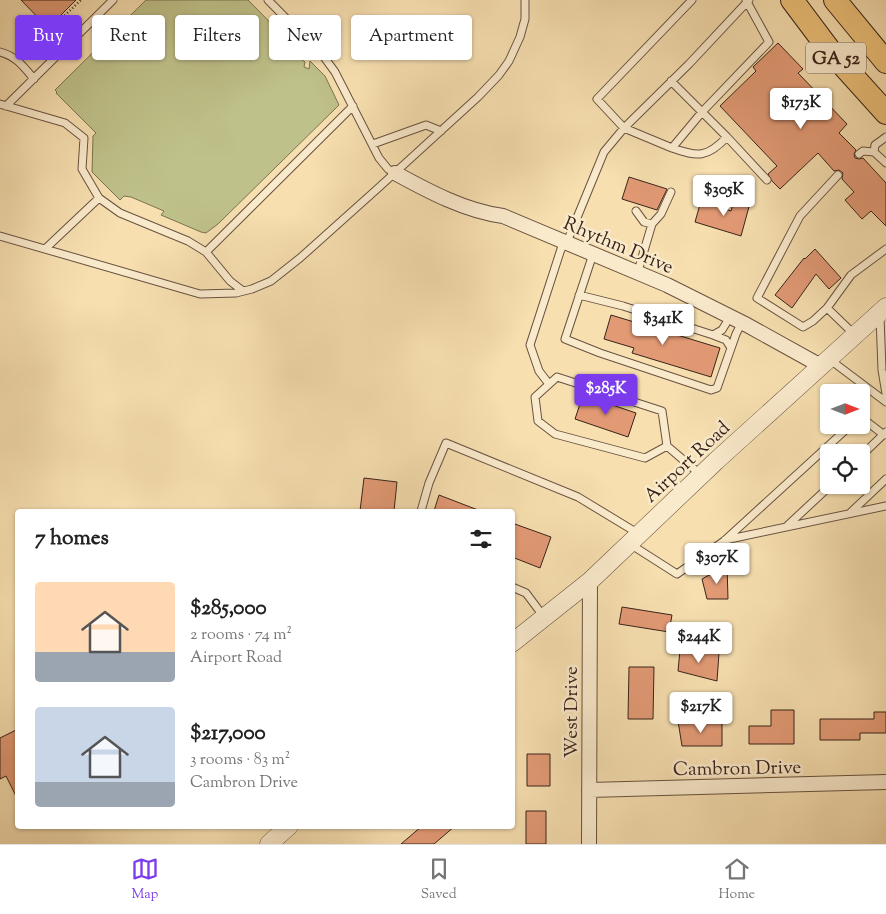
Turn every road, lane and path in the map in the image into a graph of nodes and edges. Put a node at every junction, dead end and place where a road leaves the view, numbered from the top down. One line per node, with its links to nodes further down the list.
1 (81, 0): 9 (path)
2 (113, 0): 14 (lane)
3 (268, 0): 17 (lane)
4 (525, 0): 21 (lane)
5 (692, 0): 20 (lane)
6 (747, 0): 15 (lane); 18 (lane)
7 (792, 0): 19 (main road, GA 52)
8 (835, 0): 13 (main road, GA 52)
9 (65, 15)
10 (0, 52): 11 (lane)
11 (15, 58)
12 (18, 60): 14 (lane)
13 (886, 62)
14 (34, 79): 16 (lane)
15 (671, 81): 18 (lane); 20 (lane)
16 (3, 105): 33 (lane)
17 (353, 106): 24 (lane); 40 (lane)
18 (702, 112): 22 (lane); 25 (lane)
19 (886, 113)
20 (624, 128): 25 (lane); 37 (lane)
21 (441, 131): 24 (lane); 29 (lane)
22 (727, 137): 25 (lane); 31 (lane)
23 (886, 137): 26 (lane)
24 (373, 144): 29 (lane)
25 (672, 148)
26 (874, 152): 27 (lane); 28 (lane)
27 (859, 154)
28 (886, 163)
29 (395, 173): 37 (street, Rhythm Drive); 43 (lane)
30 (838, 175): 45 (lane)
31 (767, 180)
32 (671, 192): 35 (lane)
33 (100, 198): 38 (lane); 40 (lane)
34 (636, 211): 35 (lane)
35 (652, 224): 42 (lane)
36 (0, 236): 38 (lane)
37 (567, 242): 41 (street, Rhythm Drive); 52 (lane)
38 (45, 249): 43 (lane)
39 (886, 249): 45 (lane)
40 (206, 252): 43 (lane)
41 (594, 253): 42 (street, Rhythm Drive); 44 (lane)
42 (638, 272): 47 (street, Rhythm Drive)
43 (243, 291)
44 (579, 295): 48 (lane); 50 (lane)
45 (827, 308): 49 (lane)
46 (883, 310): 49 (street, Airport Road); 53 (lane)
47 (736, 319): 48 (lane); 50 (lane); 51 (street, Rhythm Drive)
48 (713, 335): 50 (lane)
49 (855, 335): 51 (street, Airport Road)
50 (731, 348)
51 (825, 362): 54 (lane); 60 (street, Airport Road)
52 (550, 384): 58 (lane); 58 (lane)
53 (886, 394)
54 (886, 402)
55 (870, 424): 57 (lane)
56 (841, 434): 68 (lane)
57 (885, 434): 59 (lane)
58 (667, 446): 60 (lane)
59 (870, 448)
60 (701, 475): 67 (street, Airport Road)
61 (886, 479): 65 (lane)
62 (821, 494): 66 (lane)
63 (886, 506): 65 (lane)
64 (422, 509): 67 (lane)
65 (850, 514): 66 (lane)
66 (787, 526): 68 (lane)
67 (635, 539): 68 (lane); 69 (street, Airport Road)
68 (724, 541)
69 (590, 581): 71 (street, Airport Road); 74 (street, West Drive)
70 (515, 588): 71 (lane)
71 (544, 617): 72 (street, Airport Road)
72 (515, 641)
73 (886, 782): 74 (street, Cambron Drive)
74 (589, 790): 77 (street, West Drive)
75 (286, 829): 76 (street)
76 (273, 843)
77 (589, 844)

